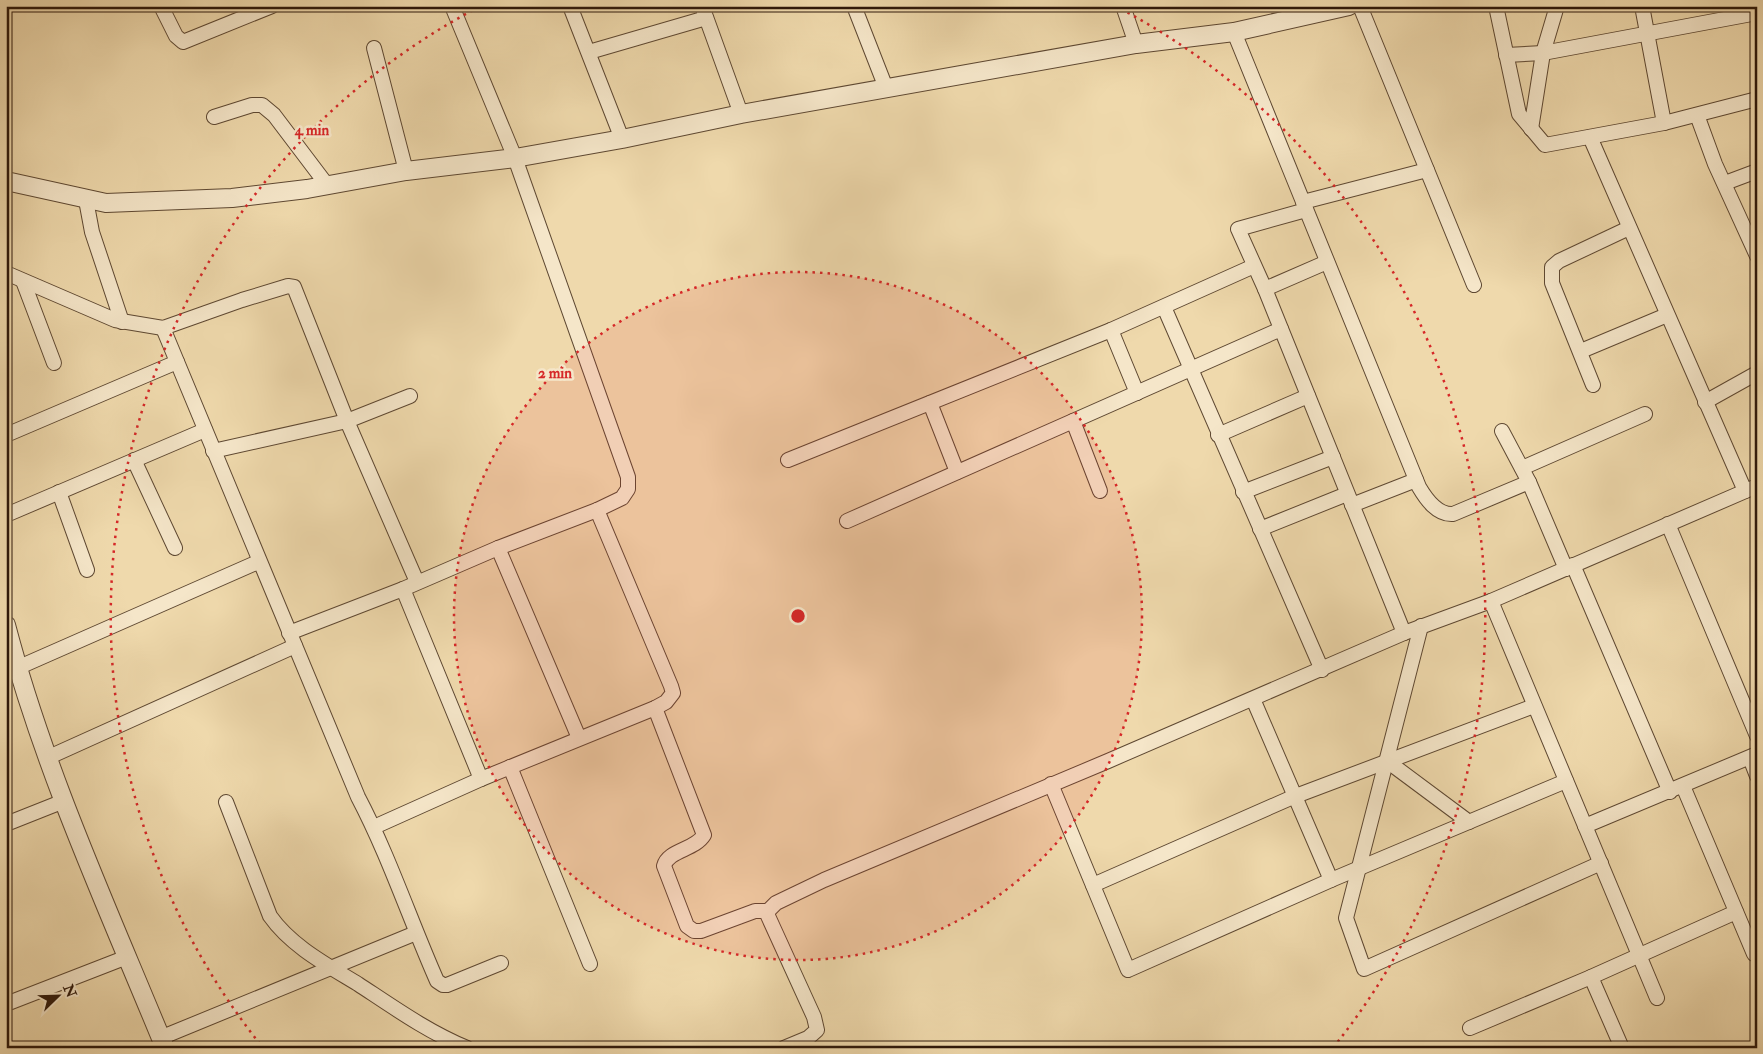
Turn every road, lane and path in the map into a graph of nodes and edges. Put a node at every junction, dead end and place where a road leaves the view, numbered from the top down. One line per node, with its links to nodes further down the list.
1 (161, 6): 2 (street)
2 (272, 6)
3 (452, 6): 31 (street)
4 (570, 6): 19 (street)
5 (854, 6): 22 (street)
6 (1123, 6): 17 (street)
7 (1350, 6): 12 (street)
8 (1360, 6): 32 (street)
9 (1496, 6): 21 (street)
10 (1557, 6): 20 (street)
11 (1642, 6): 16 (street)
12 (1319, 9): 15 (street)
13 (704, 12): 19 (street); 24 (street)
14 (1757, 13): 16 (street)
15 (1234, 32): 17 (street); 39 (street)
16 (1646, 33): 20 (street); 27 (street)
17 (1136, 44): 22 (street)
18 (374, 48): 33 (street)
19 (589, 52): 30 (street)
20 (1543, 53): 21 (street); 28 (street)
21 (1506, 55): 28 (street)
22 (886, 88): 24 (street)
23 (1757, 99): 25 (street)
24 (741, 114): 30 (street)
25 (1697, 115): 27 (street); 36 (street)
26 (214, 117): 37 (street)
27 (1664, 123): 29 (street)
28 (1531, 129): 29 (street)
29 (1590, 137): 40 (street)
30 (622, 140): 31 (street)
31 (515, 158): 33 (street); 85 (street)
32 (1426, 170): 39 (street); 46 (street)
33 (406, 171): 37 (street)
34 (1757, 171): 36 (street)
35 (6, 181): 38 (street)
36 (1725, 183): 41 (street)
37 (327, 185): 38 (street)
38 (86, 200): 50 (street)
39 (1304, 206): 42 (street); 43 (street)
40 (1629, 228): 49 (street); 54 (street)
41 (1757, 256)
42 (1327, 262): 47 (street); 78 (street)
43 (1254, 266): 47 (street); 48 (street)
44 (6, 273): 45 (street)
45 (23, 281): 50 (street); 56 (street)
46 (1474, 285)
47 (1264, 289): 53 (street)
48 (1164, 307): 52 (street); 57 (street)
49 (1667, 316): 54 (street); 63 (street)
50 (122, 322): 51 (street)
51 (163, 328): 55 (street); 66 (street)
52 (1112, 330): 60 (street); 64 (street)
53 (1281, 330): 57 (street); 62 (street)
54 (1581, 351): 59 (street)
55 (177, 362): 68 (street); 71 (street)
56 (54, 363)
57 (1190, 370): 60 (street); 70 (street)
58 (1757, 374): 63 (street)
59 (1593, 384)
60 (1137, 393): 67 (street)
61 (410, 396): 66 (street)
62 (1308, 396): 70 (street); 73 (street)
63 (1705, 402): 80 (street)
64 (930, 403): 75 (street); 77 (street)
65 (1645, 414): 76 (street)
66 (347, 421): 72 (street); 95 (street)
67 (1073, 421): 77 (street); 81 (street)
68 (205, 430): 72 (street); 74 (street)
69 (1502, 431): 76 (street)
70 (1218, 434): 83 (street)
71 (6, 435)
72 (213, 451): 92 (street)
73 (1333, 457): 83 (street); 84 (street)
74 (134, 460): 82 (street); 90 (street)
75 (788, 460)
76 (1522, 468): 79 (street)
77 (957, 472): 87 (street)
78 (1416, 480): 79 (street); 84 (street)
79 (1529, 482): 93 (street)
80 (1751, 489): 88 (street)
81 (1100, 491)
82 (60, 492): 86 (street); 94 (street)
83 (1243, 492): 89 (street)
84 (1350, 500): 89 (street); 101 (street)
85 (597, 510): 91 (street); 107 (street)
86 (6, 515)
87 (847, 521)
88 (1668, 524): 93 (street); 108 (street)
89 (1260, 529): 104 (street)
90 (175, 548)
91 (498, 548): 95 (street); 109 (street)
92 (258, 562): 100 (street); 103 (street)
93 (1570, 567): 97 (street); 119 (street)
94 (87, 570)
95 (417, 582): 96 (street)
96 (403, 589): 100 (street); 115 (street)
97 (1491, 601): 99 (street); 106 (street)
98 (6, 625): 103 (street)
99 (1422, 626): 101 (street); 112 (street)
100 (289, 633): 102 (street)
101 (1404, 633): 104 (street)
102 (295, 646): 111 (street); 126 (street)
103 (18, 668): 111 (street)
104 (1322, 670): 105 (street)
105 (1253, 699): 117 (street); 120 (street)
106 (1534, 706): 112 (street); 116 (street)
107 (655, 708): 109 (street); 131 (street)
108 (1757, 736)
109 (579, 738): 113 (street)
110 (1753, 756): 114 (street); 118 (street)
111 (49, 757): 121 (street)
112 (1387, 761): 120 (street); 123 (street); 128 (street)
113 (510, 767): 115 (street); 138 (street)
114 (1757, 776)
115 (481, 779): 126 (street)
116 (1566, 781): 123 (street); 125 (street)
117 (1051, 784): 130 (street); 131 (street)
118 (1683, 786): 119 (street); 132 (street)
119 (1670, 792): 125 (street)
120 (1293, 797): 129 (street); 130 (street)
121 (64, 801): 124 (street); 135 (street)
122 (226, 802): 139 (street)
123 (1469, 822): 128 (street)
124 (6, 824)
125 (1585, 826): 127 (street)
126 (374, 827): 133 (street)
127 (1601, 863): 128 (street); 136 (street)
128 (1358, 869): 129 (street)
129 (1330, 880): 130 (street)
130 (1093, 885)
131 (768, 911): 146 (street)
132 (1736, 912): 134 (street); 136 (street)
133 (416, 933): 137 (street); 139 (street)
134 (1754, 954)
135 (127, 956): 142 (street); 144 (street)
136 (1639, 956): 140 (street); 141 (street)
137 (501, 963)
138 (590, 964)
139 (331, 967): 144 (street); 145 (street)
140 (1591, 977): 143 (street); 147 (street)
141 (1657, 998)
142 (6, 1004)
143 (1470, 1028)
144 (162, 1043)
145 (467, 1048)
146 (784, 1048)
147 (1622, 1048)

